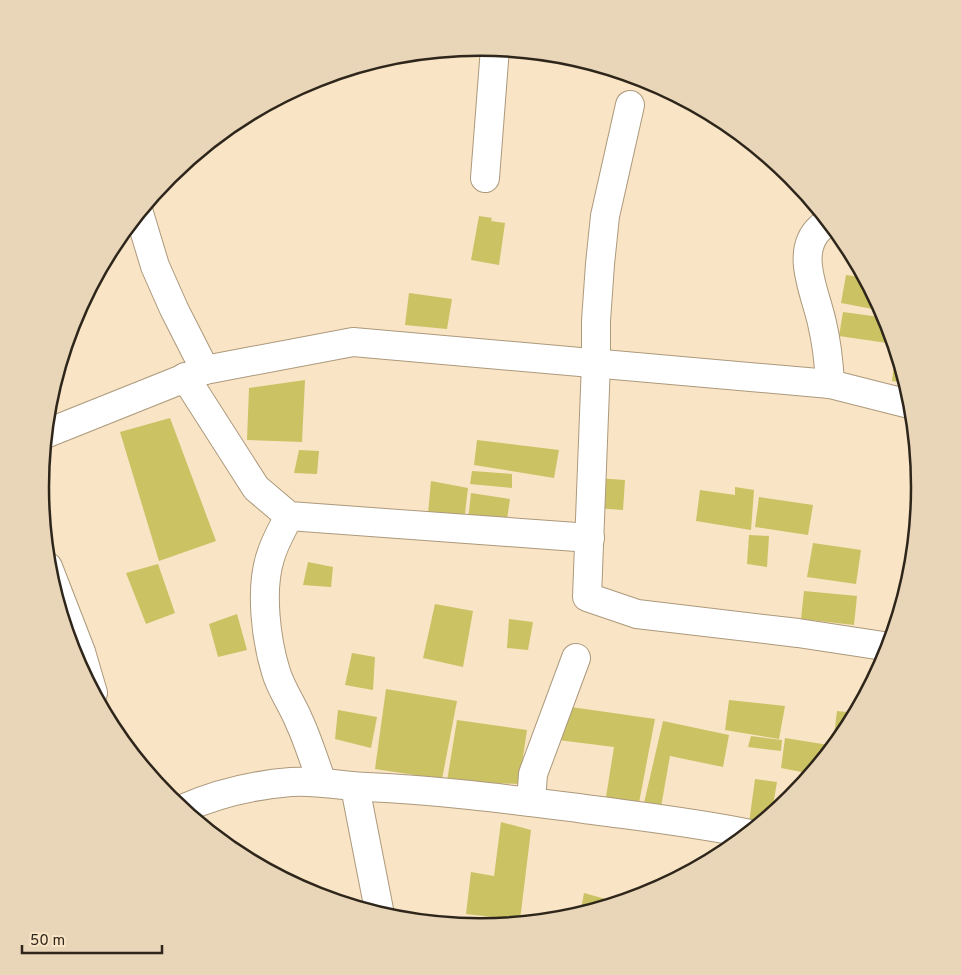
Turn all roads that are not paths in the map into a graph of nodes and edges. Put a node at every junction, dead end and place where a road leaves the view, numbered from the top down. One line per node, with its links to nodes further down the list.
1 (494, 56): 3 (street)
2 (630, 105): 6 (street)
3 (485, 178)
4 (141, 221): 7 (street)
5 (823, 225): 8 (street)
6 (596, 363): 7 (street); 8 (street); 12 (street)
7 (195, 373): 10 (street); 11 (street)
8 (830, 384): 9 (street)
9 (904, 403)
10 (52, 431)
11 (289, 516): 12 (street); 17 (street)
12 (590, 538): 14 (street)
13 (77, 640): 15 (street)
14 (882, 646)
15 (83, 655)
16 (576, 658): 19 (street)
17 (322, 782): 18 (street); 20 (street)
18 (355, 786): 19 (street); 22 (street)
19 (531, 802): 21 (street)
20 (190, 806)
21 (740, 832)
22 (378, 907)

